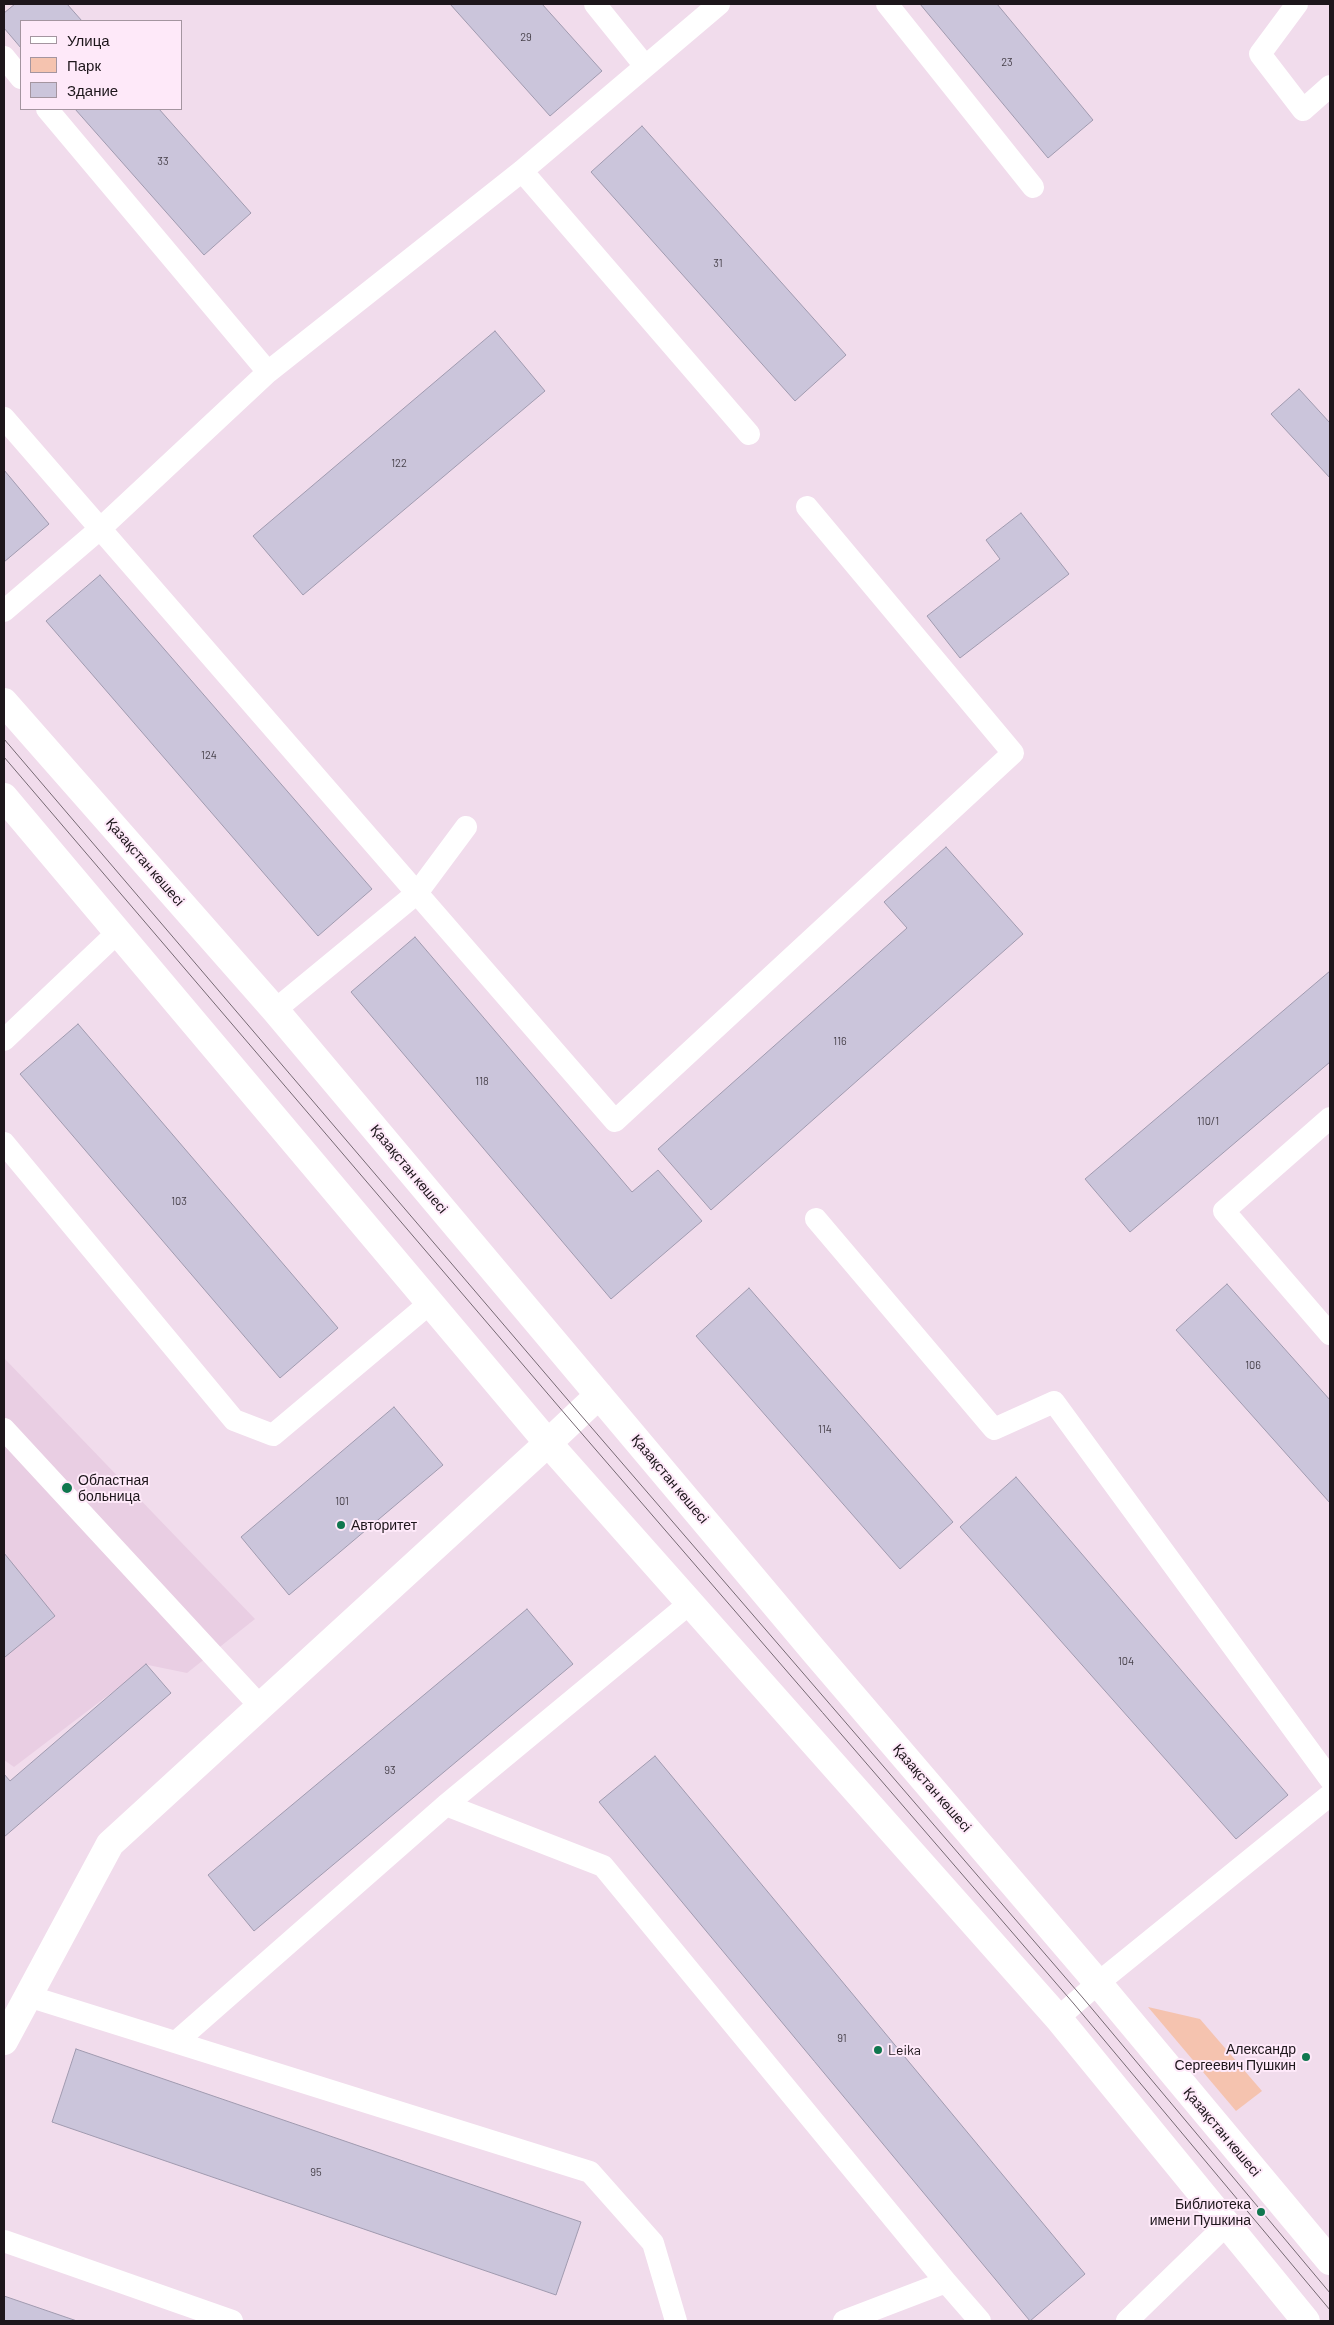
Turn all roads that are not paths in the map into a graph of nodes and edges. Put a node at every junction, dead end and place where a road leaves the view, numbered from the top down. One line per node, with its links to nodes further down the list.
1 (595, 4): 6 (lane)
2 (719, 4): 6 (lane)
3 (887, 4): 11 (lane)
4 (1297, 4): 8 (lane)
5 (4, 57): 7 (lane)
6 (645, 66): 10 (lane)
7 (20, 77)
8 (1330, 86)
9 (48, 110): 12 (lane)
10 (522, 171): 12 (lane); 14 (lane)
11 (1033, 187)
12 (268, 372): 16 (lane)
13 (4, 418): 16 (lane)
14 (749, 434)
15 (807, 507): 21 (lane)
16 (101, 528): 17 (lane); 21 (lane)
17 (4, 610)
18 (4, 702): 23 (main road, Қазақстан көшесі)
19 (4, 797): 22 (main road)
20 (466, 827): 21 (lane)
21 (417, 893): 23 (lane)
22 (118, 932): 24 (lane); 28 (main road)
23 (275, 1010): 30 (main road, Қазақстан көшесі)
24 (4, 1040)
25 (1330, 1118): 29 (lane)
26 (4, 1143): 28 (lane)
27 (816, 1219): 35 (lane)
28 (430, 1303): 32 (main road)
29 (1330, 1334)
30 (599, 1395): 32 (main road); 38 (main road, Қазақстан көшесі)
31 (4, 1429): 34 (lane)
32 (548, 1443): 33 (main road); 34 (main road)
33 (690, 1604): 37 (lane); 40 (main road)
34 (260, 1706): 39 (main road)
35 (1330, 1779)
36 (1330, 1795): 38 (lane)
37 (446, 1805): 42 (lane); 46 (lane)
38 (1098, 1983): 40 (lane); 45 (main road, Қазақстан көшесі)
39 (28, 1996): 41 (main road); 42 (lane)
40 (1058, 2018): 43 (main road)
41 (4, 2041)
42 (176, 2042): 48 (lane)
43 (1228, 2223): 51 (lane); 52 (main road)
44 (4, 2241): 47 (lane)
45 (1330, 2261)
46 (946, 2282): 49 (lane); 50 (lane)
47 (232, 2321)
48 (676, 2321)
49 (844, 2321)
50 (980, 2321)
51 (1127, 2321)
52 (1306, 2321)

